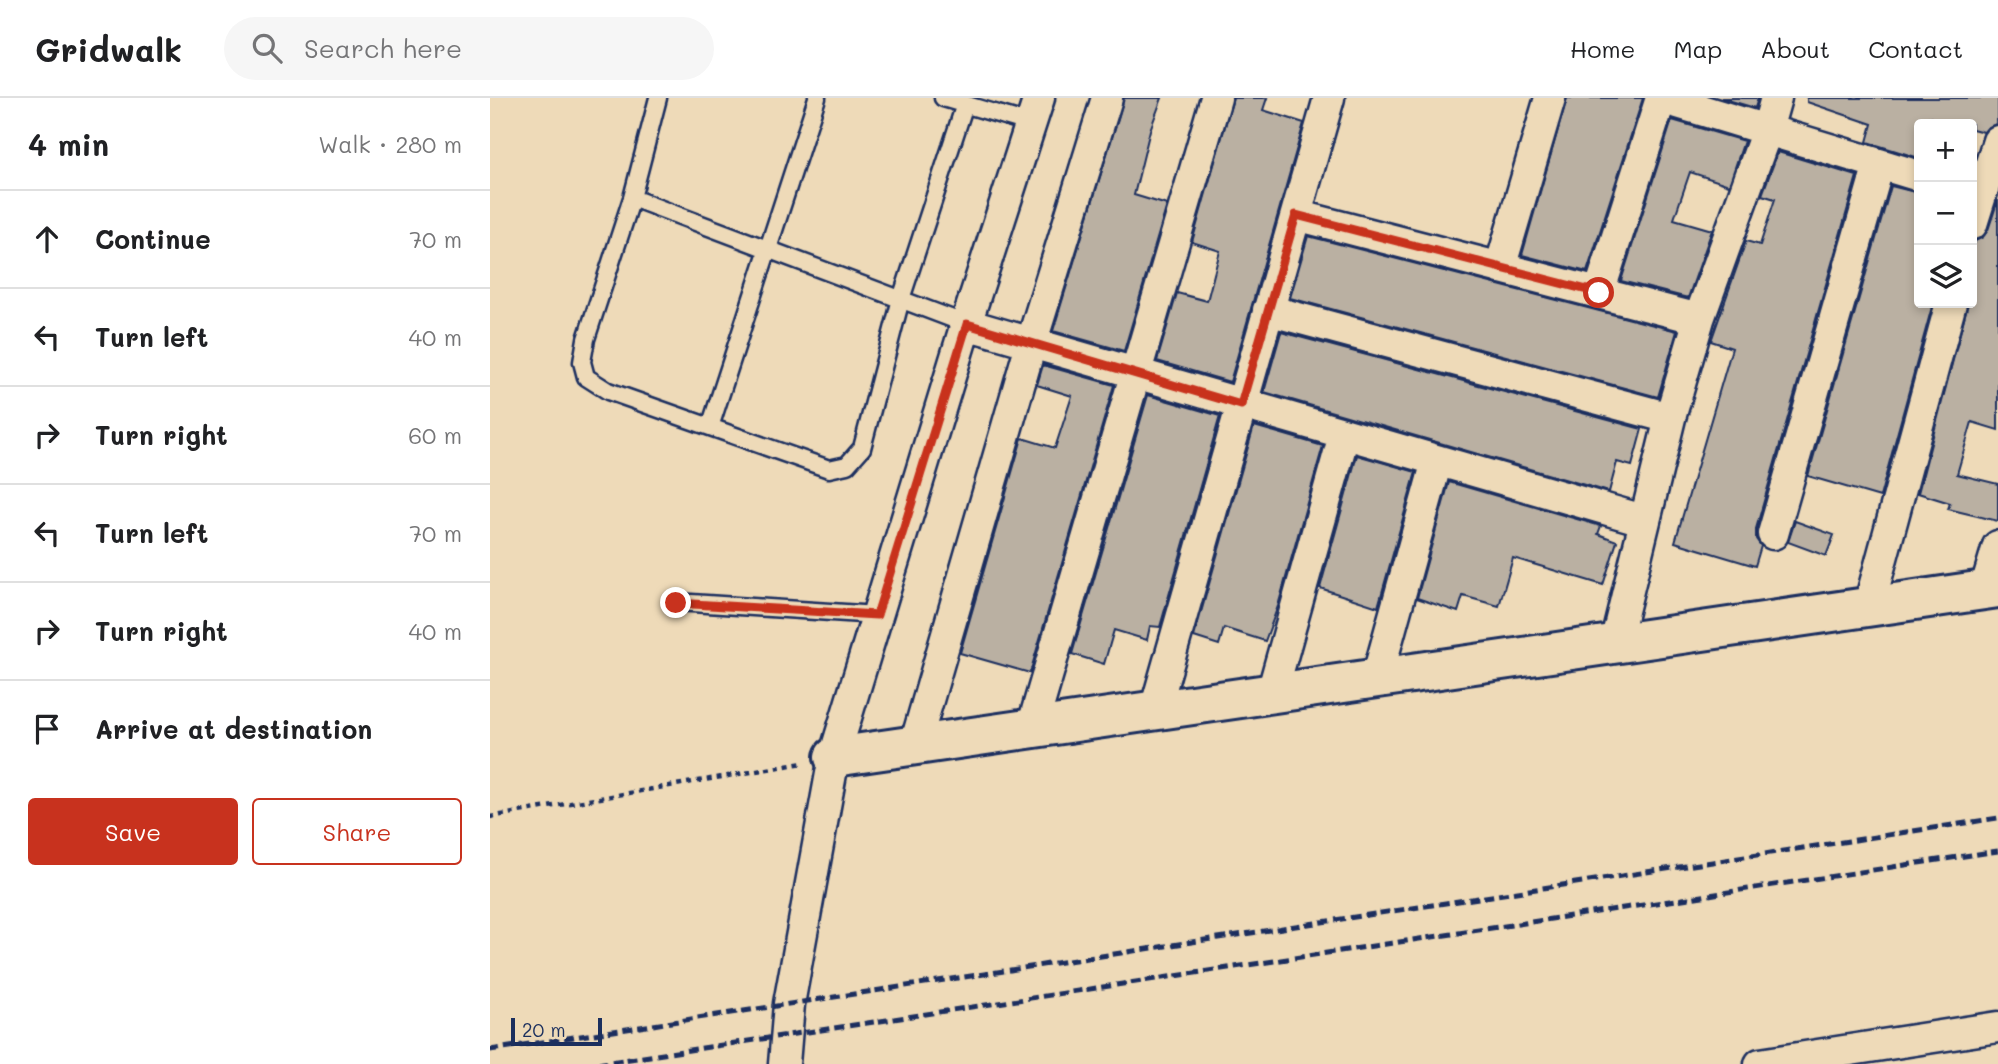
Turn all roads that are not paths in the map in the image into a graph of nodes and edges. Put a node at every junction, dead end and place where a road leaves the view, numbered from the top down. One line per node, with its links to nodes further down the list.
1 (658, 98): 17 (lane)
2 (817, 98): 19 (lane)
3 (943, 98): 10 (lane)
4 (1107, 98): 27 (street)
5 (1216, 98): 28 (street)
6 (1329, 98): 18 (street)
7 (1550, 98): 20 (street)
8 (1661, 98): 12 (street); 21 (street)
9 (1776, 98): 12 (street)
10 (965, 104): 11 (lane); 22 (lane)
11 (1035, 111): 26 (street)
12 (1767, 130): 14 (street); 25 (street)
13 (1998, 141): 16 (street)
14 (1879, 164): 15 (street); 35 (street)
15 (1914, 174)
16 (1983, 196)
17 (632, 198): 19 (lane); 31 (lane)
18 (1296, 215): 20 (street); 24 (street)
19 (768, 250): 22 (lane); 31 (lane)
20 (1500, 268): 21 (street)
21 (1599, 293): 25 (street)
22 (901, 299): 26 (lane); 31 (lane)
23 (1950, 308): 39 (street)
24 (1268, 310): 29 (street); 30 (street)
25 (1699, 319): 30 (street)
26 (967, 324): 27 (street); 40 (street)
27 (1031, 344): 28 (street); 46 (street)
28 (1136, 374): 29 (street); 45 (street)
29 (1241, 405): 32 (street); 44 (street)
30 (1670, 418): 34 (street)
31 (710, 427)
32 (1344, 435): 33 (street); 43 (street)
33 (1437, 461): 34 (street); 42 (street)
34 (1643, 520): 41 (street)
35 (1773, 534)
36 (1998, 546): 37 (street)
37 (1992, 589): 39 (street)
38 (676, 603): 40 (lane)
39 (1869, 607): 41 (street)
40 (877, 615): 47 (street)
41 (1615, 643): 42 (street)
42 (1377, 678): 43 (street)
43 (1272, 693): 44 (street)
44 (1155, 710): 45 (street)
45 (1032, 728): 46 (street)
46 (915, 745): 47 (street)
47 (834, 757): 49 (street)
48 (1998, 1027): 50 (street)
49 (784, 1064)
50 (1759, 1064)

